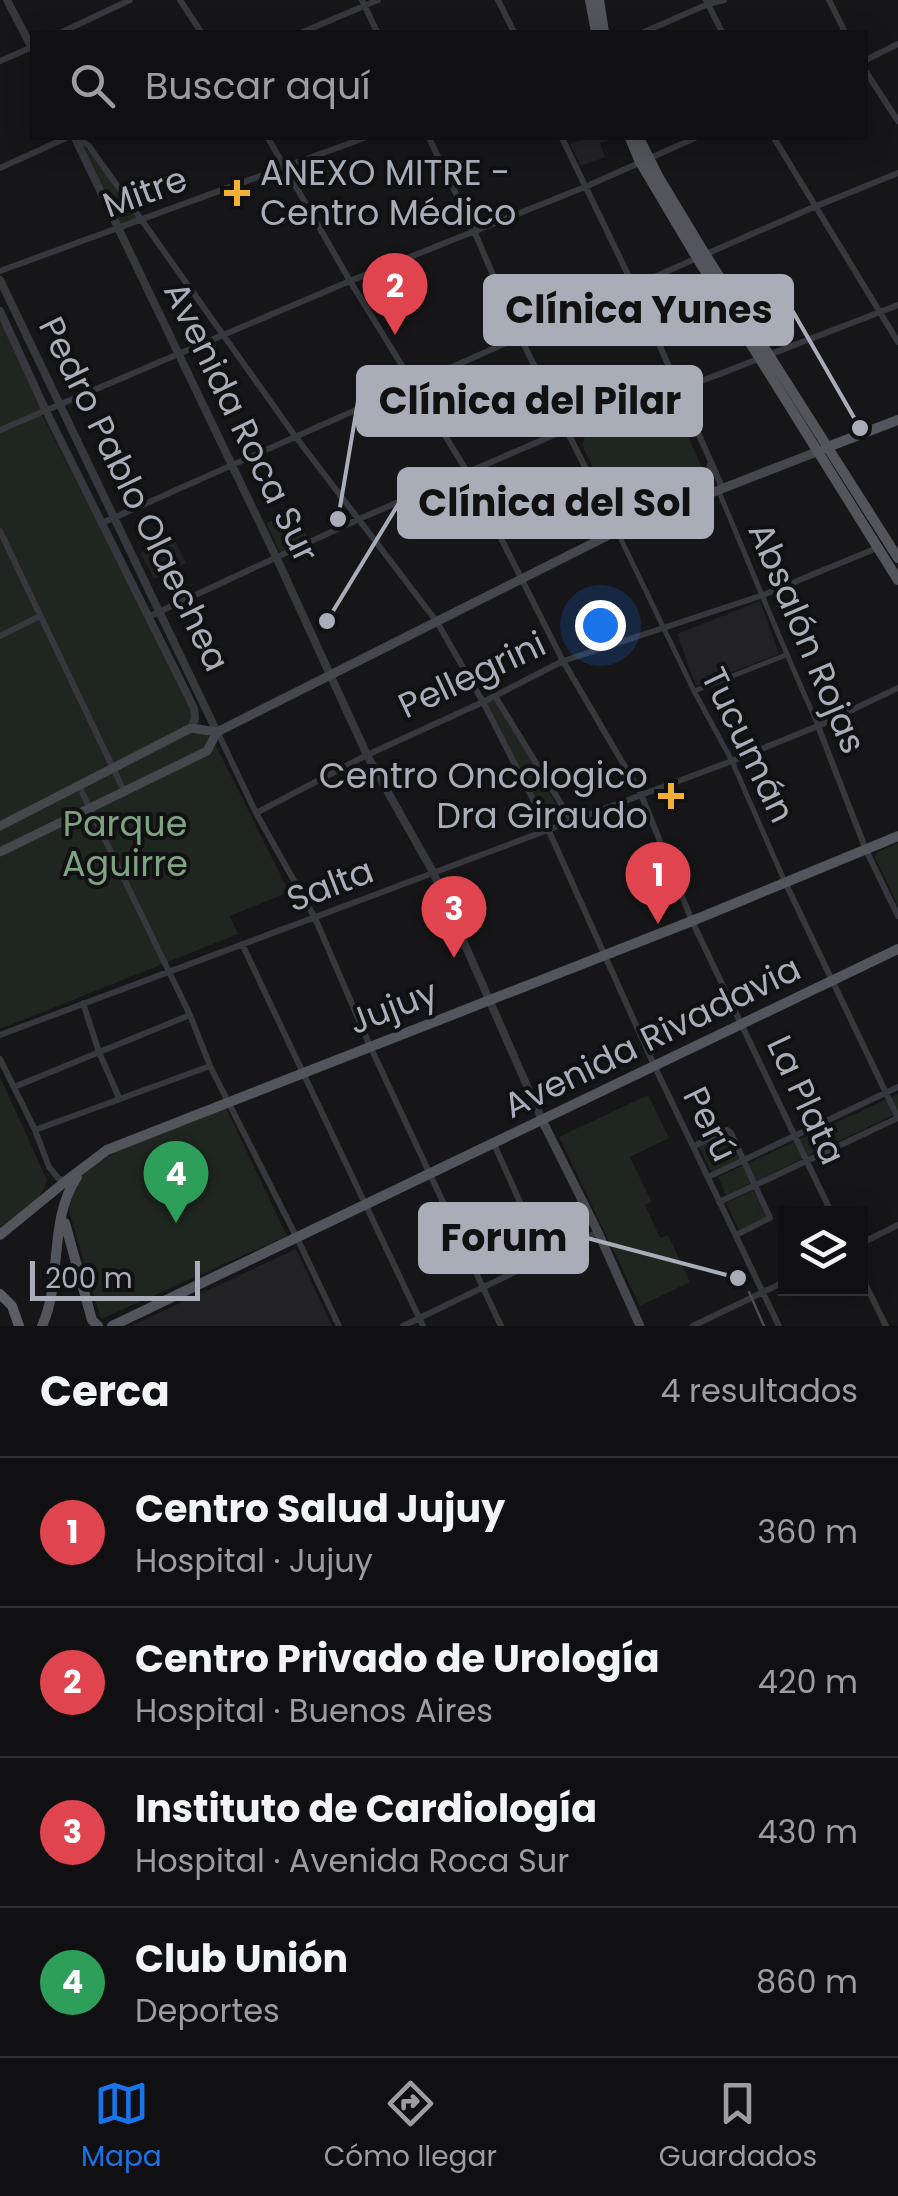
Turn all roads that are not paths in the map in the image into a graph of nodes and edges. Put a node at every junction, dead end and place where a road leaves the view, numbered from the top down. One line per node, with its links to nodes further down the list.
1 (7, 0): 21 (street)
2 (130, 0): 11 (street)
3 (180, 0): 12 (street)
4 (378, 0): 10 (street)
5 (498, 0): 15 (street)
6 (590, 0): 16 (main road)
7 (599, 0): 17 (main road)
8 (829, 0): 20 (street)
9 (714, 2): 18 (street); 19 (street)
10 (363, 3): 13 (street); 14 (street)
11 (66, 30)
12 (199, 30)
13 (307, 30)
14 (377, 30)
15 (513, 30)
16 (596, 30)
17 (604, 30)
18 (649, 30)
19 (721, 30)
20 (844, 30)
21 (30, 43)
22 (898, 44): 24 (street)
23 (30, 48): 25 (street)
24 (868, 59)
25 (0, 61)
26 (868, 75): 27 (street)
27 (898, 121)
28 (62, 140): 41 (street)
29 (77, 140): 46 (street, Avenida Roca Sur)
30 (79, 140): 45 (street, Perú)
31 (269, 140): 40 (street, La Plata)
32 (359, 140): 40 (street, Mitre)
33 (430, 140): 47 (street)
34 (563, 140): 43 (street)
35 (631, 140): 39 (main road)
36 (639, 140): 39 (main road)
37 (690, 140): 39 (street)
38 (775, 140): 44 (street)
39 (644, 161): 43 (street); 48 (main road)
40 (286, 167): 45 (street, Mitre); 51 (street, La Plata)
41 (0, 168)
42 (898, 174): 44 (street)
43 (585, 187): 47 (street); 52 (street)
44 (814, 206): 48 (street); 55 (street)
45 (143, 220): 46 (street, Mitre); 56 (street, Perú)
46 (118, 230): 49 (street, Mitre); 59 (street, Avenida Roca Sur)
47 (474, 231): 51 (street); 57 (street)
48 (701, 256): 52 (street); 60 (main road)
49 (0, 272)
50 (0, 280): 63 (street, Pedro Pablo Olaechea)
51 (350, 281): 56 (street); 61 (street, La Plata)
52 (634, 286): 57 (street); 62 (street)
53 (898, 305): 55 (street)
54 (0, 311): 64 (street, Pedro Pablo Olaechea)
55 (880, 313): 58 (street); 60 (street)
56 (222, 336): 59 (street); 68 (street, Perú)
57 (520, 336): 61 (street); 66 (street)
58 (898, 342)
59 (178, 354): 63 (street); 71 (street, Avenida Roca Sur)
60 (765, 356): 62 (street); 69 (main road)
61 (413, 383): 68 (street); 72 (street, La Plata)
62 (678, 391): 66 (street); 70 (street)
63 (60, 405): 64 (street); 75 (street, Pedro Pablo Olaechea)
64 (46, 410): 67 (street); 77 (street, Pedro Pablo Olaechea)
65 (898, 420): 69 (main road)
66 (568, 428): 72 (street); 79 (street)
67 (0, 430)
68 (294, 436): 71 (street); 76 (street, Perú)
69 (824, 449): 73 (main road); 80 (main road)
70 (710, 462): 73 (street); 74 (street)
71 (231, 465): 75 (street); 82 (street, Avenida Roca Sur)
72 (468, 473): 76 (street); 83 (street, La Plata)
73 (720, 488): 74 (main road); 85 (street, Absalón Rojas)
74 (699, 496): 79 (main road)
75 (113, 518): 77 (street); 86 (street, Pedro Pablo Olaechea)
76 (359, 519): 82 (street); 89 (street, Perú)
77 (102, 523): 88 (street, Pedro Pablo Olaechea)
78 (0, 530): 87 (street)
79 (617, 531): 83 (main road); 90 (street, Tucumán)
80 (888, 543): 81 (main road); 84 (main road); 85 (street, Pellegrini)
81 (898, 558)
82 (276, 559): 86 (street); 94 (street, Avenida Roca Sur)
83 (522, 578): 89 (main road); 93 (street, La Plata)
84 (898, 580)
85 (763, 595): 90 (street, Pellegrini); 92 (street, Absalón Rojas)
86 (161, 611): 88 (street); 101 (street, Pedro Pablo Olaechea)
87 (40, 616): 91 (street); 104 (street)
88 (148, 617): 100 (street, Pedro Pablo Olaechea)
89 (437, 622): 94 (main road); 98 (street, Perú)
90 (665, 629): 93 (street, Pellegrini); 96 (street, Tucumán)
91 (0, 636)
92 (786, 656): 96 (street); 99 (street, Absalón Rojas)
93 (563, 661): 97 (street, Pellegrini); 107 (street, La Plata)
94 (330, 675): 101 (main road); 102 (street, Avenida Roca Sur)
95 (898, 688): 99 (street, Salta)
96 (694, 691): 103 (street, Tucumán)
97 (494, 696): 98 (street, Pellegrini); 110 (street)
98 (483, 702): 102 (street, Pellegrini); 112 (street, Perú)
99 (818, 726): 103 (street, Salta); 114 (street, Absalón Rojas)
100 (191, 728): 101 (main road); 104 (main road)
101 (217, 732): 106 (main road); 109 (street)
102 (367, 755): 109 (street, Pellegrini); 116 (street, Avenida Roca Sur)
103 (732, 761): 107 (street, Salta); 117 (street, Tucumán)
104 (114, 768): 105 (main road); 106 (street)
105 (79, 786): 108 (street); 111 (main road)
106 (124, 792): 108 (main road)
107 (641, 794): 110 (street, Salta); 120 (street, La Plata)
108 (89, 808): 115 (main road); 124 (street)
109 (256, 813): 119 (street)
110 (571, 820): 112 (street, Salta)
111 (0, 826)
112 (548, 829): 116 (street, Salta); 123 (street, Perú)
113 (898, 836): 114 (main road, Jujuy)
114 (866, 850): 117 (main road, Jujuy); 118 (street, Absalón Rojas)
115 (0, 852)
116 (432, 872): 119 (street, Salta); 126 (street, Avenida Roca Sur)
117 (785, 882): 120 (main road, Jujuy); 125 (street, Tucumán)
118 (898, 916)
119 (314, 918): 121 (street, Salta); 131 (street)
120 (692, 921): 123 (main road, Jujuy); 129 (street, La Plata)
121 (242, 944): 124 (street, Salta); 136 (street)
122 (898, 950): 125 (main road, Avenida Rivadavia)
123 (603, 955): 126 (main road, Jujuy); 134 (street, Perú)
124 (168, 971): 127 (street, Salta); 128 (street)
125 (832, 982): 129 (main road, Avenida Rivadavia); 139 (street, Tucumán)
126 (487, 1000): 131 (main road, Jujuy); 143 (street, Avenida Roca Sur)
127 (83, 1003): 130 (street, Salta); 132 (street)
128 (190, 1015): 132 (street); 135 (street)
129 (742, 1024): 134 (main road, Avenida Rivadavia); 145 (street, La Plata)
130 (0, 1035)
131 (370, 1046): 136 (main road, Jujuy); 151 (street)
132 (99, 1052): 137 (street); 140 (street)
133 (0, 1059): 137 (street)
134 (654, 1065): 143 (main road, Avenida Rivadavia); 147 (street, Perú)
135 (210, 1066): 140 (street); 141 (street)
136 (302, 1072): 141 (main road, Jujuy); 157 (street)
137 (14, 1087): 144 (street)
138 (898, 1087): 139 (street)
139 (885, 1093): 142 (street, Tucumán); 145 (street)
140 (119, 1098): 144 (street)
141 (229, 1101): 153 (main road, Jujuy); 164 (street)
142 (898, 1118): 149 (street)
143 (542, 1120): 146 (main road, Avenida Rivadavia); 161 (main road, Avenida Roca Sur)
144 (35, 1130): 150 (street)
145 (796, 1137): 148 (street); 149 (street, La Plata)
146 (494, 1144): 151 (main road, Avenida Rivadavia); 166 (street)
147 (694, 1146): 148 (street, Perú); 152 (street, Perú)
148 (744, 1161): 152 (street); 154 (street, Perú)
149 (807, 1162): 154 (street); 158 (street, La Plata)
150 (49, 1167): 153 (street); 155 (street)
151 (431, 1175): 157 (main road, Avenida Rivadavia); 168 (street)
152 (708, 1178): 156 (street, Perú)
153 (68, 1183): 155 (main road); 159 (main road)
154 (755, 1185): 156 (street); 163 (street, Perú)
155 (43, 1200): 162 (main road)
156 (719, 1202): 163 (street, Perú)
157 (366, 1206): 164 (main road, Avenida Rivadavia); 172 (street)
158 (828, 1206)
159 (63, 1212): 174 (main road); 175 (main road)
160 (898, 1226): 165 (street)
161 (598, 1232): 166 (street); 180 (main road, Avenida Roca Sur)
162 (0, 1235)
163 (736, 1235): 170 (street, Perú)
164 (297, 1238): 176 (main road, Avenida Rivadavia); 177 (street)
165 (868, 1240)
166 (544, 1258): 168 (street)
167 (778, 1285): 170 (street)
168 (483, 1288): 172 (street); 179 (street)
169 (868, 1290): 183 (street)
170 (763, 1292): 181 (street); 182 (street, Perú)
171 (0, 1294): 173 (highway)
172 (421, 1322): 178 (street)
173 (20, 1326)
174 (42, 1326)
175 (98, 1326)
176 (112, 1326)
177 (339, 1326)
178 (402, 1326)
179 (502, 1326)
180 (640, 1326)
181 (693, 1326)
182 (779, 1326)
183 (886, 1326)

